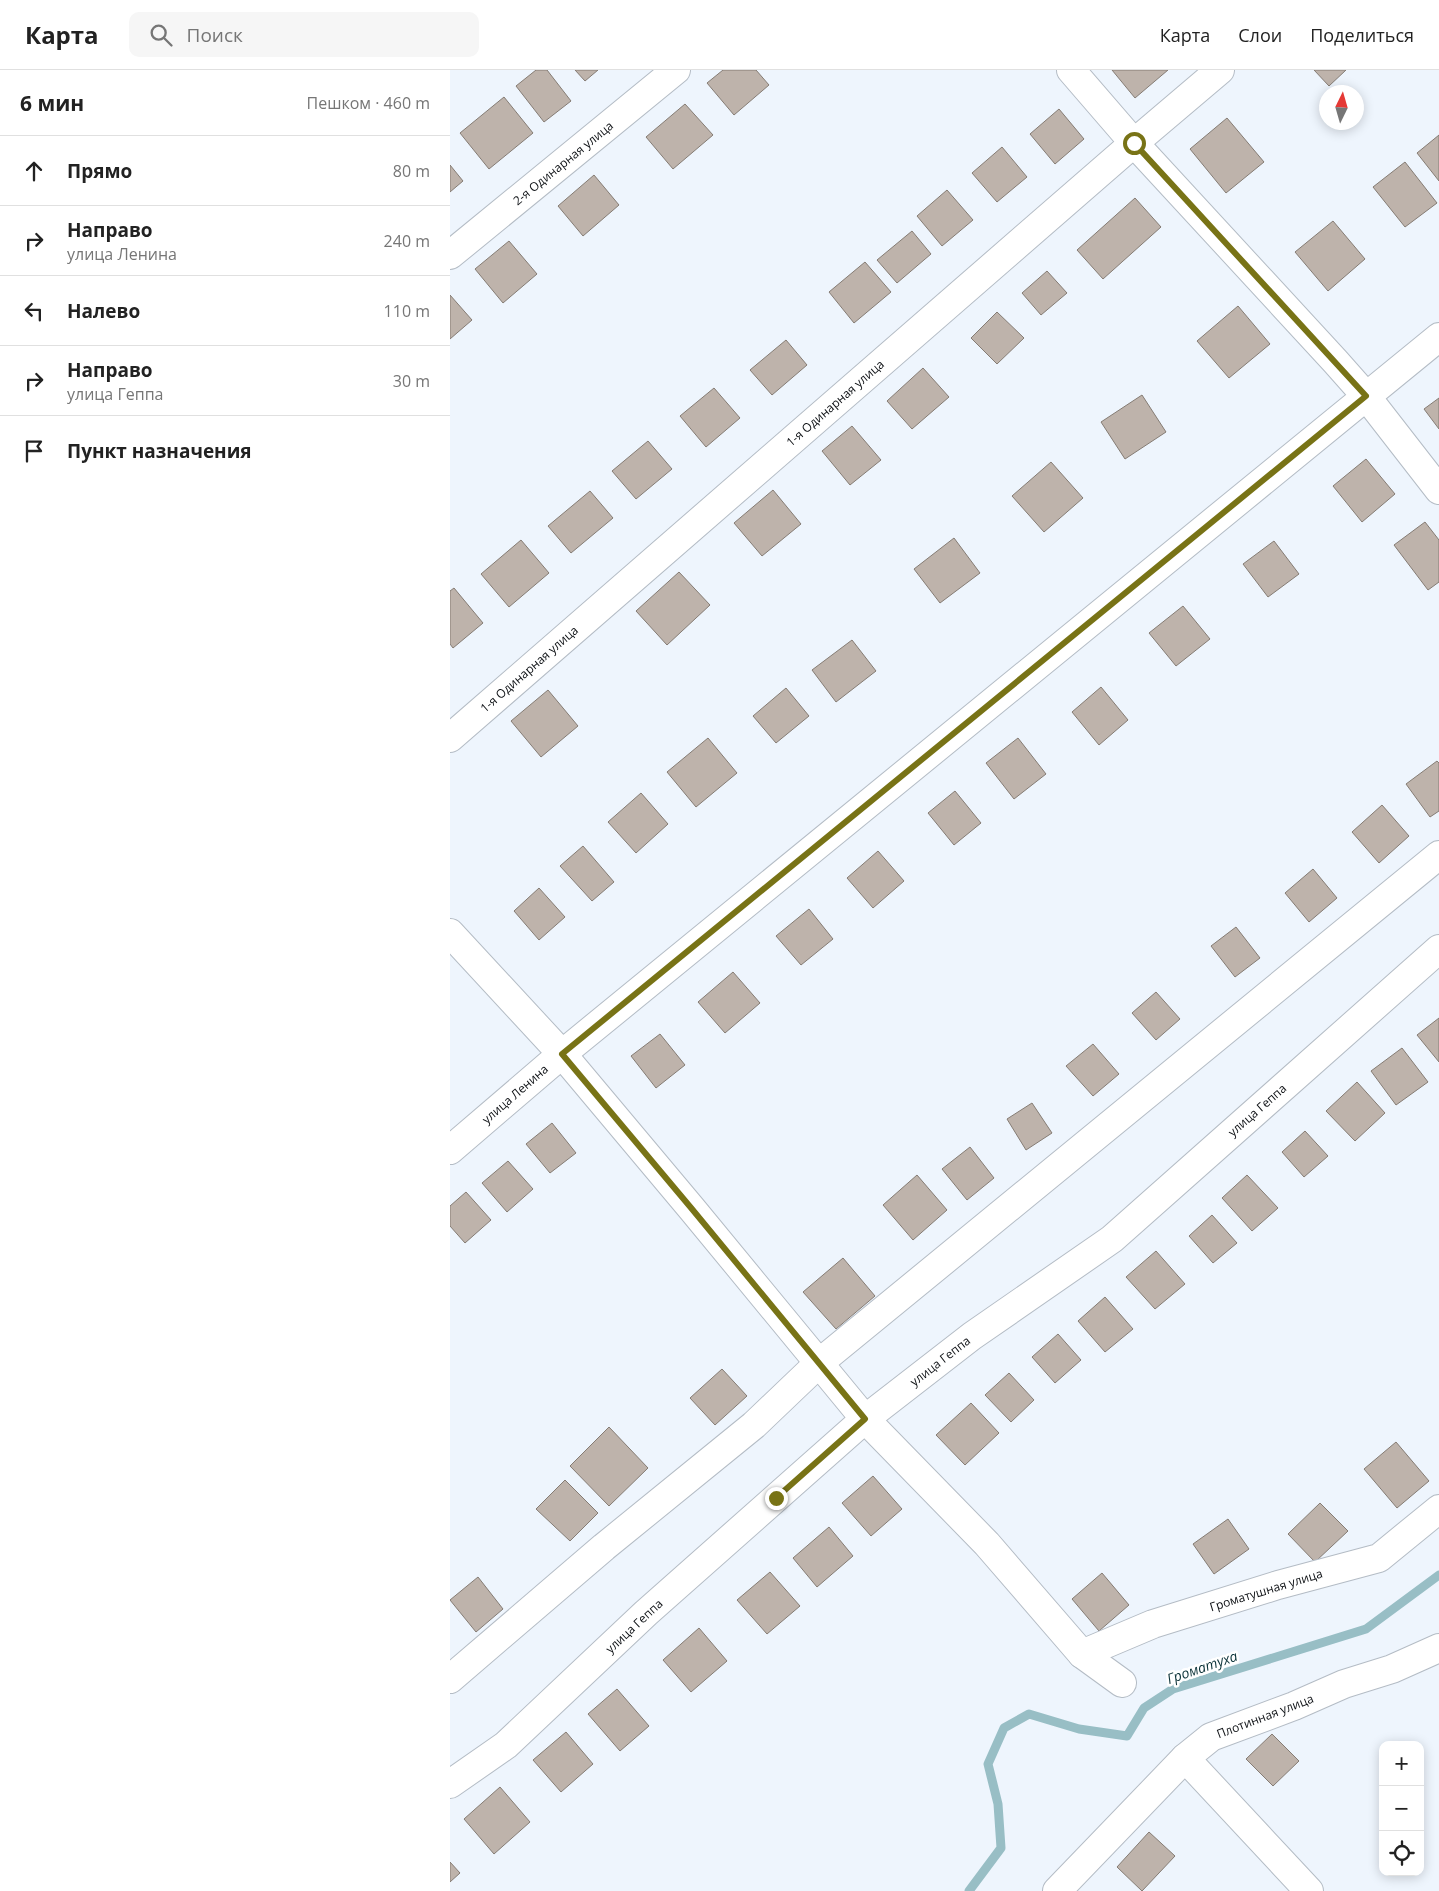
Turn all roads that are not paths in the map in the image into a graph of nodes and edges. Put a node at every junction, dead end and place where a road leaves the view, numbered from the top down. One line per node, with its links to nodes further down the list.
1 (676, 70): 5 (street, 2-я Одинарная улица)
2 (1071, 70): 4 (street)
3 (1220, 70): 4 (street, 1-я Одинарная улица)
4 (1134, 143): 7 (street); 9 (street, 1-я Одинарная улица)
5 (450, 255)
6 (1439, 337): 7 (street, улица Ленина)
7 (1366, 396): 8 (street); 13 (street, улица Ленина)
8 (1439, 490)
9 (450, 738)
10 (1439, 855): 15 (street)
11 (450, 933): 13 (street)
12 (1439, 949): 16 (street, улица Геппа)
13 (562, 1054): 14 (street, улица Ленина); 15 (street)
14 (450, 1150)
15 (819, 1363): 16 (street); 20 (street)
16 (865, 1419): 19 (street); 23 (street, улица Геппа)
17 (1439, 1509): 19 (street, Громатушная улица)
18 (1439, 1648): 22 (street, Плотинная улица)
19 (1082, 1654): 21 (street)
20 (450, 1678)
21 (1122, 1683)
22 (1185, 1758): 24 (street, Плотинная улица); 25 (street)
23 (450, 1784)
24 (1057, 1891)
25 (1309, 1891)

